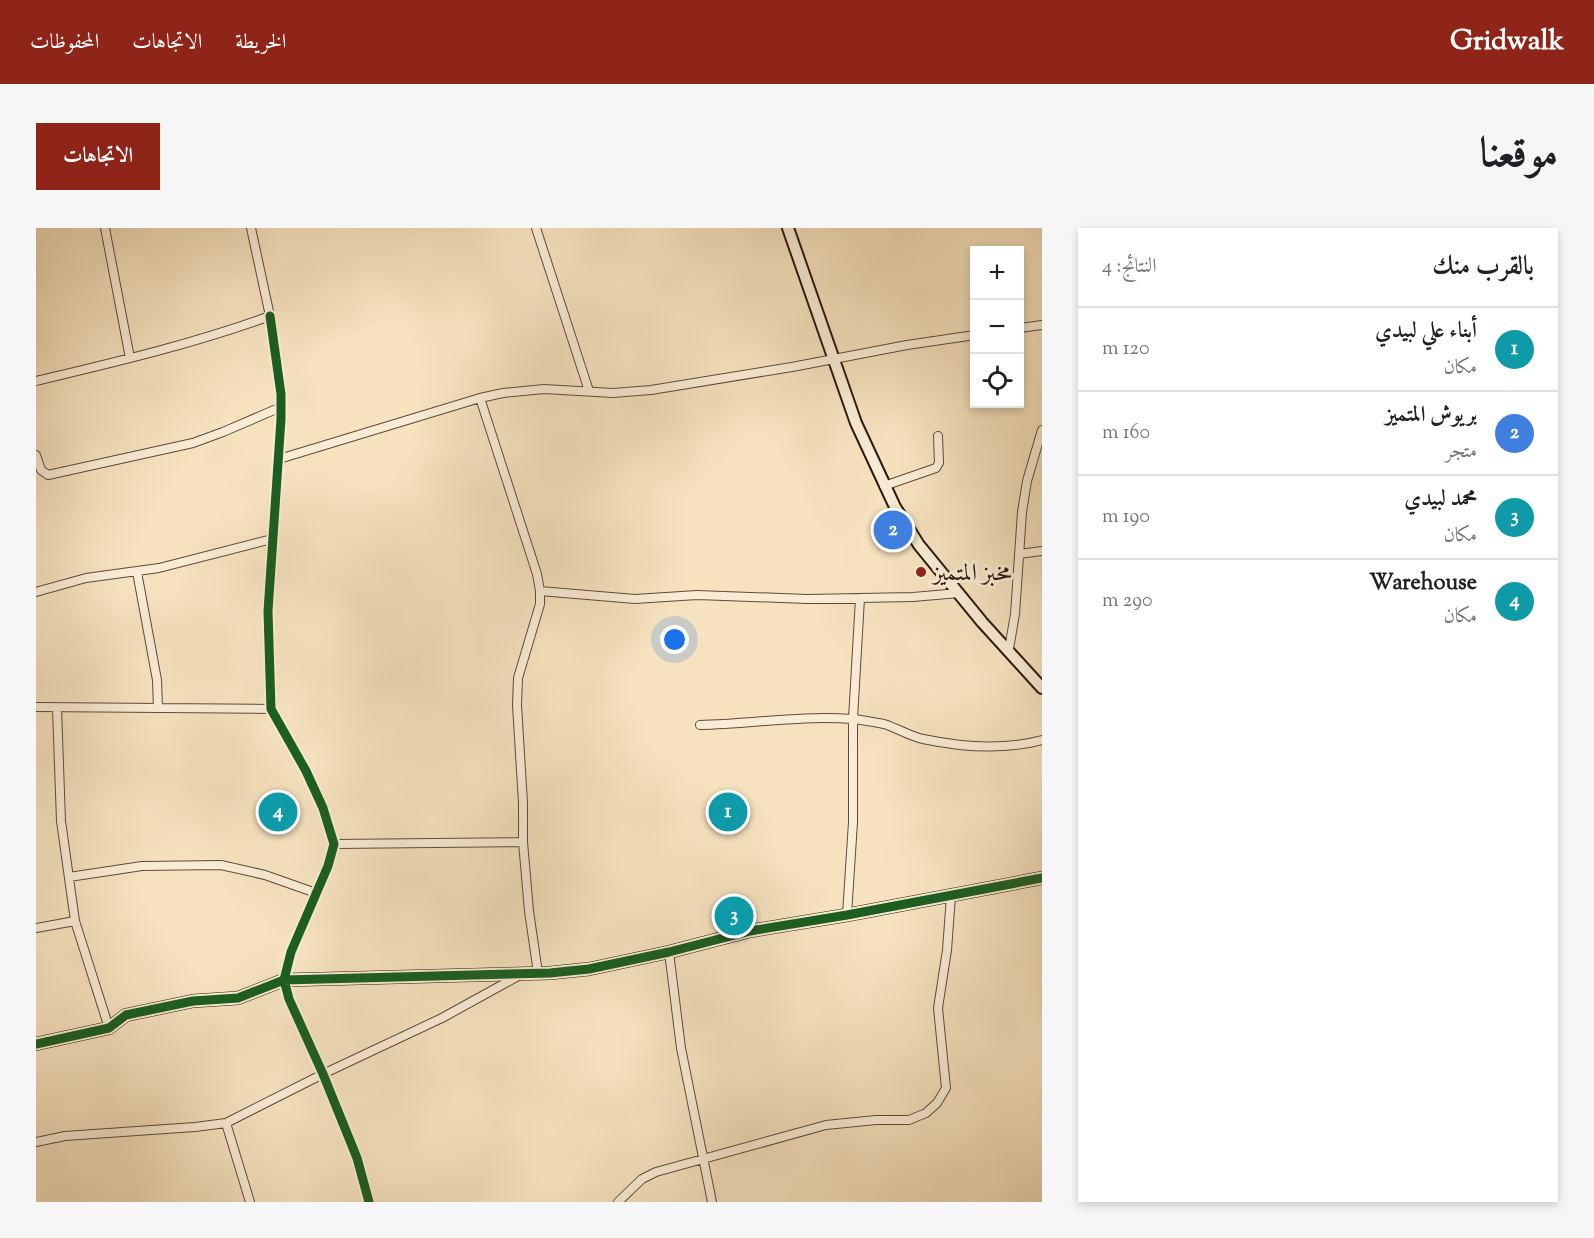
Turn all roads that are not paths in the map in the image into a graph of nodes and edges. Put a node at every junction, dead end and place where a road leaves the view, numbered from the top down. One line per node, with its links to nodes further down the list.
1 (105, 228): 9 (street)
2 (251, 228): 5 (street)
3 (536, 228): 12 (street)
4 (788, 228): 10 (street)
5 (270, 316): 9 (street); 14 (street)
6 (1042, 325): 7 (street)
7 (1024, 327)
8 (970, 336): 10 (street)
9 (130, 358): 11 (street)
10 (832, 358): 12 (street); 19 (street)
11 (36, 381)
12 (589, 391): 13 (street)
13 (480, 398): 18 (street); 24 (street)
14 (281, 407): 17 (street); 18 (street)
15 (1042, 430): 22 (street)
16 (938, 436): 19 (street)
17 (36, 455)
18 (279, 459): 20 (street)
19 (884, 486): 26 (street)
20 (272, 539): 23 (street); 33 (street)
21 (1042, 551): 22 (street)
22 (1019, 554): 28 (street)
23 (137, 572): 25 (street); 32 (street)
24 (540, 591): 27 (street); 37 (street)
25 (36, 592)
26 (959, 593): 27 (street); 28 (street)
27 (860, 598): 34 (street)
28 (1009, 650): 29 (street)
29 (1042, 688)
30 (36, 707): 31 (street)
31 (57, 708): 32 (street); 39 (street)
32 (158, 708): 33 (street)
33 (271, 709): 38 (street)
34 (853, 719): 35 (street); 36 (street); 43 (street)
35 (700, 725)
36 (1042, 740)
37 (523, 842): 38 (street); 47 (street)
38 (334, 844): 41 (street)
39 (69, 877): 41 (street); 44 (street)
40 (1042, 878): 42 (street)
41 (316, 893): 49 (street)
42 (951, 896): 43 (street); 55 (street)
43 (847, 915): 46 (street)
44 (75, 921): 45 (street); 50 (street)
45 (36, 928)
46 (669, 952): 47 (street); 55 (street)
47 (538, 973): 48 (street)
48 (523, 974): 49 (street); 52 (street)
49 (284, 980): 50 (street); 52 (street)
50 (109, 1028): 51 (street)
51 (36, 1044)
52 (323, 1074): 53 (street); 57 (street)
53 (226, 1123): 54 (street); 56 (street)
54 (36, 1142)
55 (704, 1159): 58 (street); 59 (street)
56 (250, 1202)
57 (369, 1202)
58 (618, 1202)
59 (712, 1202)

